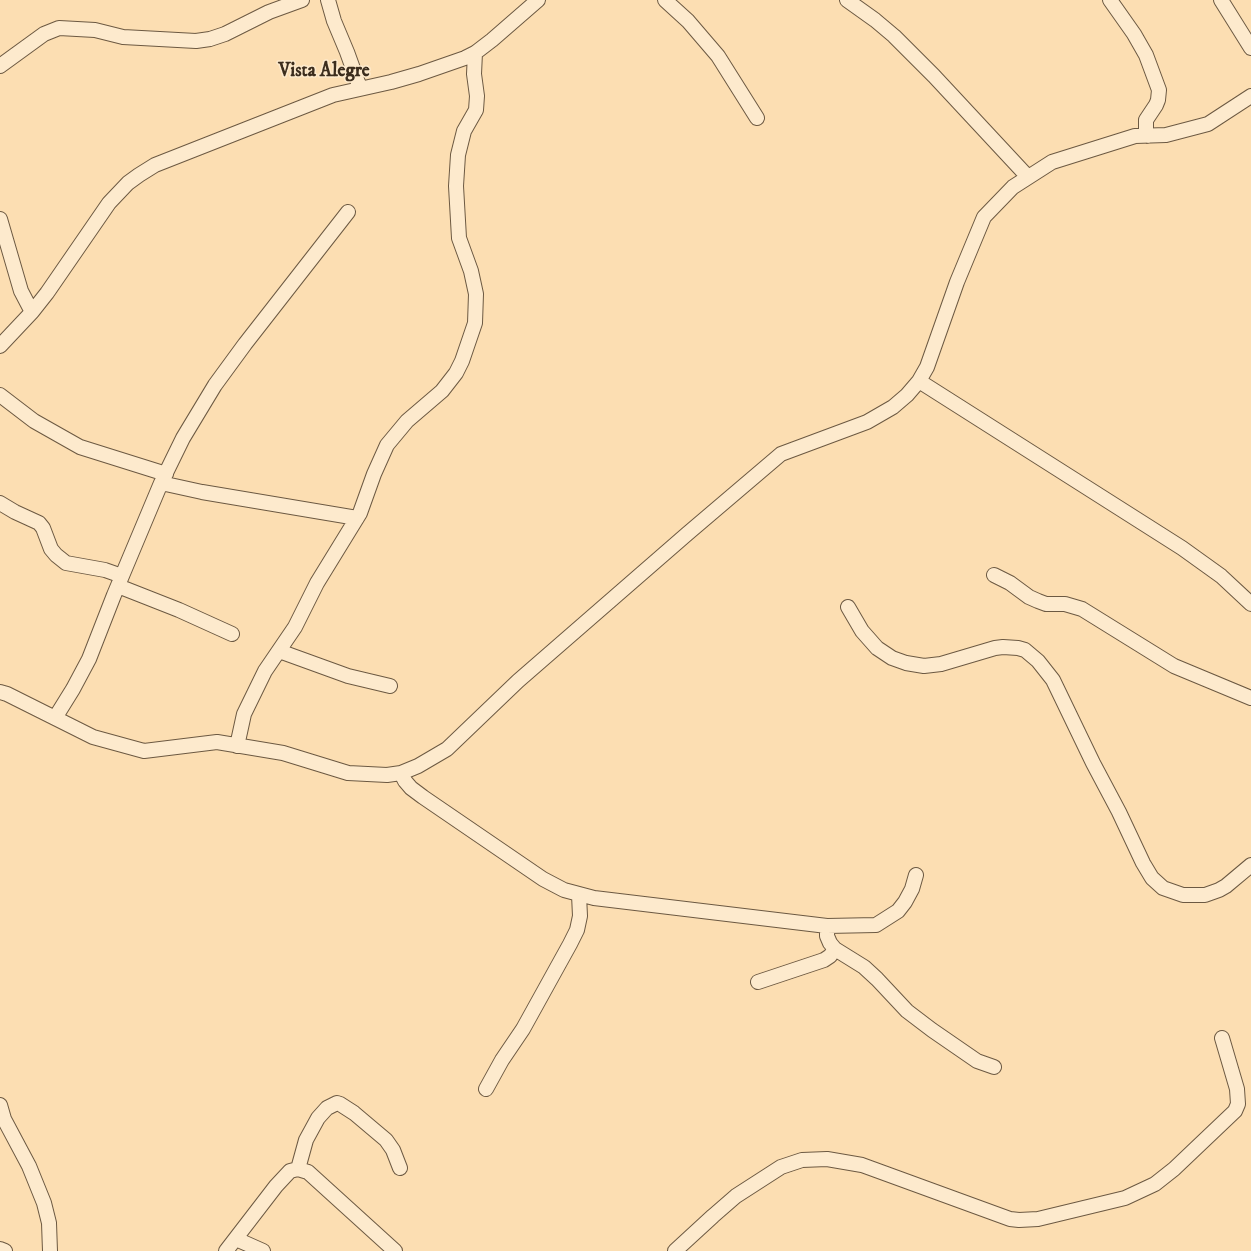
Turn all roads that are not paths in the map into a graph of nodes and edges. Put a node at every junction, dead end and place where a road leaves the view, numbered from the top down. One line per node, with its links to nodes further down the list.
1 (302, 0): 10 (street)
2 (328, 0): 11 (street)
3 (538, 0): 9 (street)
4 (665, 0): 13 (street)
5 (847, 0): 15 (street)
6 (1110, 0): 14 (street)
7 (1225, 2): 8 (street)
8 (1251, 48)
9 (474, 53): 11 (street); 24 (street)
10 (0, 66)
11 (360, 88): 18 (street)
12 (1251, 96): 14 (street)
13 (757, 118)
14 (1148, 136): 15 (street)
15 (1028, 178): 20 (street)
16 (348, 212): 22 (street)
17 (0, 219): 18 (street)
18 (32, 312): 19 (street)
19 (0, 346)
20 (918, 381): 27 (street); 36 (street)
21 (0, 395): 22 (street)
22 (164, 479): 24 (street); 26 (street)
23 (0, 503): 26 (street)
24 (357, 518): 30 (street)
25 (994, 576): 33 (street)
26 (120, 581): 29 (street); 34 (street)
27 (1251, 604)
28 (848, 607): 37 (street)
29 (232, 634)
30 (279, 651): 31 (street); 35 (street)
31 (390, 686)
32 (0, 692): 34 (street)
33 (1251, 698)
34 (55, 718): 35 (street)
35 (237, 746): 36 (street)
36 (401, 773): 39 (street)
37 (1251, 865)
38 (916, 875): 40 (street)
39 (579, 895): 40 (street); 45 (street)
40 (827, 926): 41 (street)
41 (835, 949): 42 (street); 44 (street)
42 (758, 982)
43 (1222, 1038): 56 (street)
44 (994, 1067)
45 (486, 1089)
46 (0, 1105): 52 (street)
47 (400, 1168): 48 (street)
48 (298, 1169): 49 (street); 55 (street)
49 (236, 1239): 53 (street); 54 (street)
50 (0, 1249): 51 (street)
51 (5, 1251)
52 (50, 1251)
53 (226, 1251)
54 (263, 1251)
55 (395, 1251)
56 (675, 1251)

